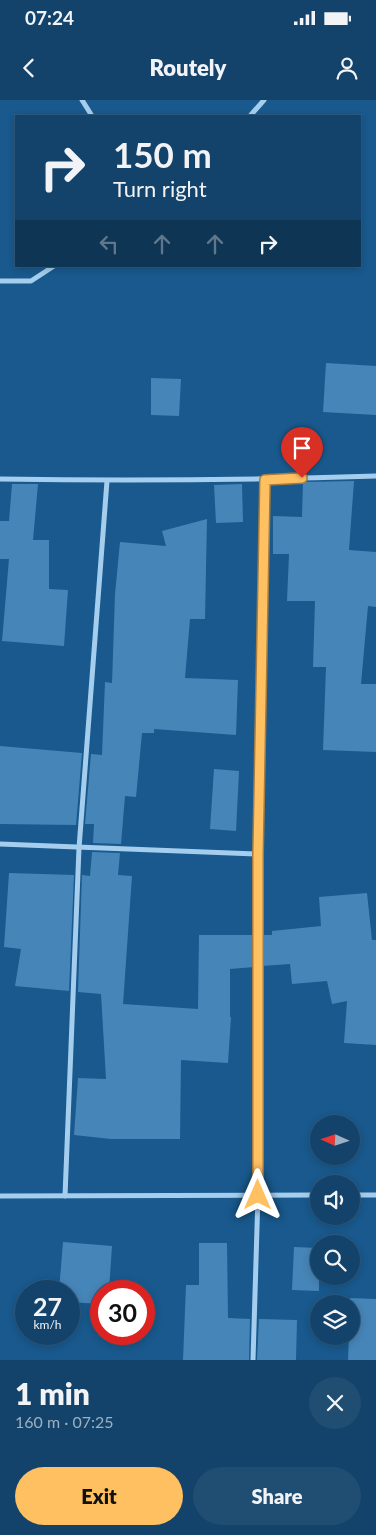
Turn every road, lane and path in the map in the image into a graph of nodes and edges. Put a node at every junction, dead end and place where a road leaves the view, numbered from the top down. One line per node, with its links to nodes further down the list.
1 (82, 100): 3 (street)
2 (264, 100): 4 (street)
3 (91, 115)
4 (251, 115)
5 (53, 267): 6 (street)
6 (0, 281)
7 (376, 476): 9 (street)
8 (0, 479): 10 (street)
9 (265, 480): 10 (street); 13 (street)
10 (107, 481): 12 (street)
11 (0, 844): 12 (street)
12 (79, 848): 13 (street); 19 (street)
13 (258, 854): 15 (street)
14 (376, 1194): 17 (street)
15 (258, 1195): 16 (street); 19 (street); 20 (street)
16 (310, 1195)
17 (360, 1195)
18 (0, 1196): 19 (street)
19 (65, 1196)
20 (253, 1360)

